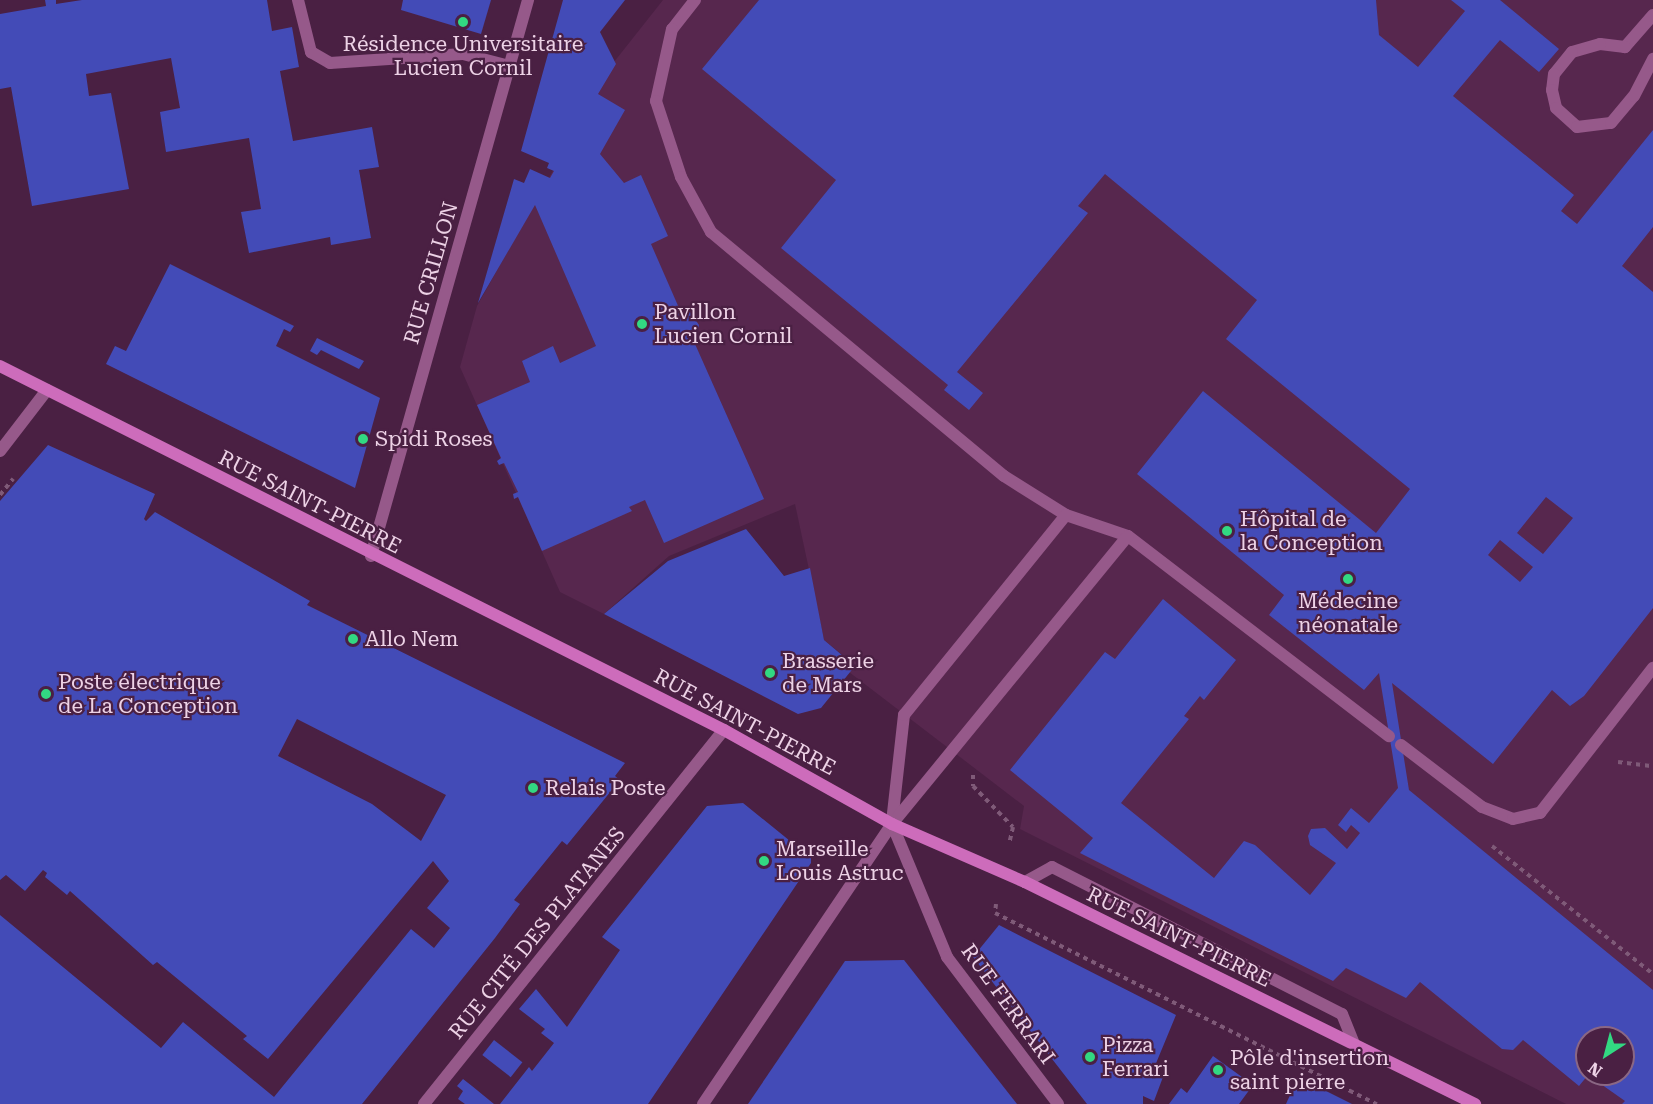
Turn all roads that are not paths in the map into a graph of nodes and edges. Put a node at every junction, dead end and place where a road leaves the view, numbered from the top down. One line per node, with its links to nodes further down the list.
1 (298, 0): 6 (street)
2 (528, 0): 6 (street, RUE CRILLON)
3 (695, 0): 10 (street)
4 (1653, 15): 5 (street)
5 (1653, 59)
6 (509, 66): 12 (street, RUE CRILLON)
7 (0, 366): 8 (street, RUE SAINT-PIERRE)
8 (46, 390): 9 (street); 12 (street, RUE SAINT-PIERRE)
9 (0, 451)
10 (1066, 515): 11 (street); 17 (street)
11 (1128, 536): 15 (street); 17 (street)
12 (371, 556): 14 (street, RUE SAINT-PIERRE)
13 (1653, 668): 16 (street)
14 (723, 730): 17 (street, RUE SAINT-PIERRE); 20 (street, RUE CITÉ DES PLATANES)
15 (1389, 736)
16 (1401, 746)
17 (892, 824): 18 (street, RUE SAINT-PIERRE); 21 (street); 22 (street, RUE FERRARI)
18 (1025, 882): 19 (street, RUE SAINT-PIERRE); 19 (street)
19 (1354, 1044): 23 (street, RUE SAINT-PIERRE)
20 (424, 1104)
21 (703, 1104)
22 (1058, 1104)
23 (1474, 1104)

